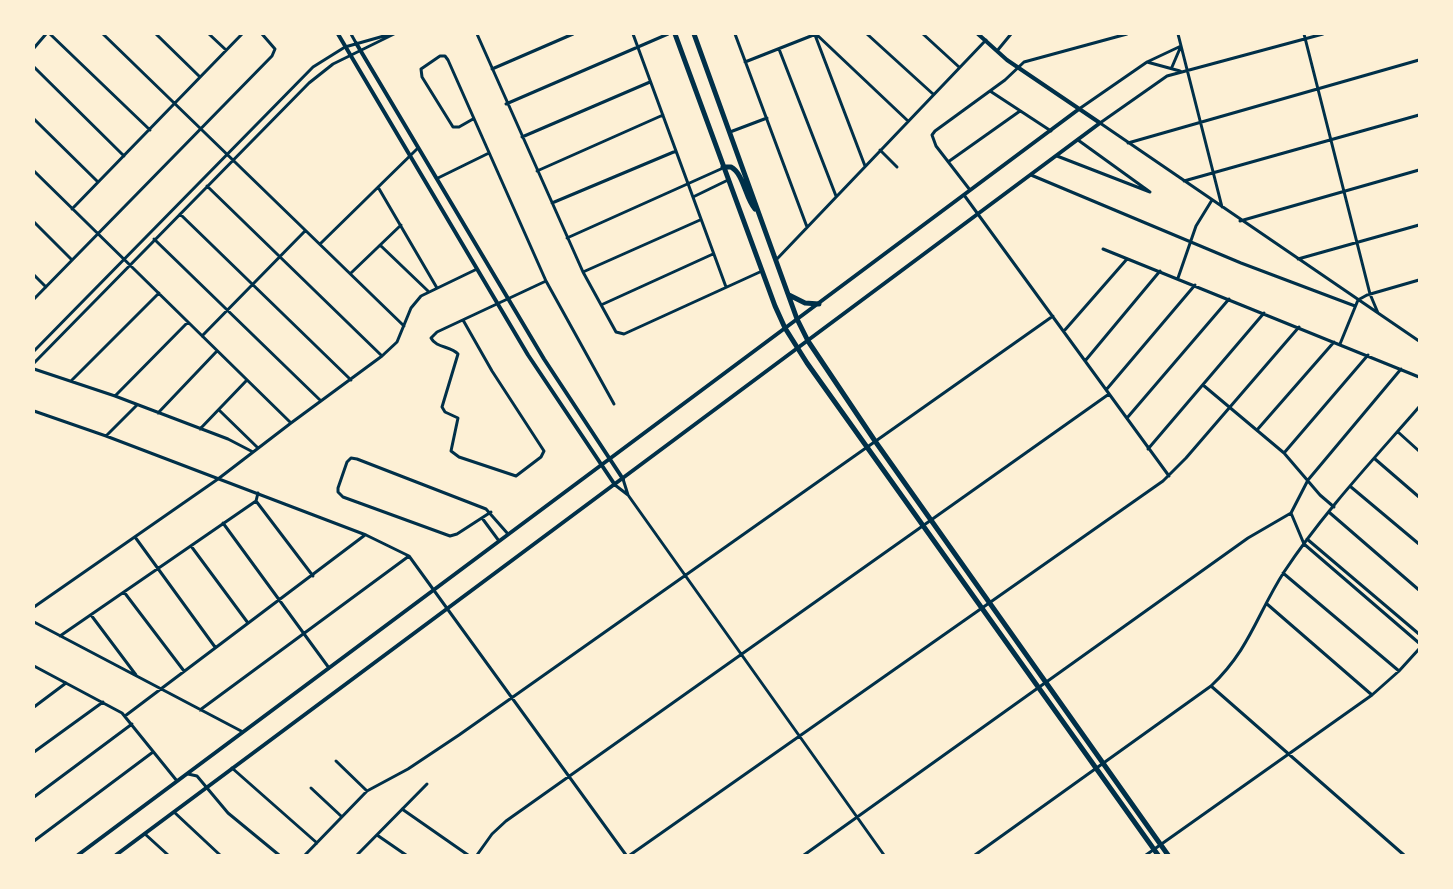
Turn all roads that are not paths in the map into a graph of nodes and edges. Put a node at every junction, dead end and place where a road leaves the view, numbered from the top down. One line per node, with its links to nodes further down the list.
1 (46, 34): 29 (street)
2 (50, 34): 68 (street)
3 (103, 34): 55 (street)
4 (156, 34): 50 (street)
5 (209, 34): 36 (street)
6 (242, 34): 36 (street)
7 (262, 34): 67 (street)
8 (338, 34): 33 (street)
9 (351, 34): 30 (street)
10 (393, 34): 30 (street); 37 (street)
11 (478, 34): 47 (street)
12 (573, 34): 47 (street)
13 (633, 34): 31 (street)
14 (668, 34): 31 (street)
15 (675, 34): 86 (main road)
16 (694, 34): 70 (main road)
17 (735, 34): 41 (street)
18 (816, 34): 35 (street); 64 (street); 85 (street)
19 (867, 34): 54 (street)
20 (923, 34): 44 (street)
21 (978, 34): 28 (street)
22 (1011, 34): 38 (street)
23 (1127, 34): 45 (street)
24 (1178, 34): 32 (street)
25 (1304, 34): 27 (street)
26 (1323, 34): 27 (street)
27 (1306, 39): 49 (street); 52 (street)
28 (986, 40): 38 (street); 44 (street)
29 (35, 43): 34 (street)
30 (356, 43): 33 (street); 37 (street)
31 (637, 45): 51 (street); 56 (street)
32 (1181, 46): 42 (street); 46 (street); 49 (street)
33 (346, 47): 39 (street); 79 (street)
34 (34, 48)
35 (779, 49): 41 (street); 103 (street)
36 (226, 50): 50 (street)
37 (360, 50): 39 (street); 75 (street)
38 (997, 51): 45 (street)
39 (350, 55): 80 (street); 83 (street)
40 (1419, 60): 52 (street)
41 (745, 62): 61 (street)
42 (1146, 62): 46 (street); 57 (street)
43 (34, 67): 81 (street)
44 (959, 67): 54 (street)
45 (1018, 67): 53 (street); 57 (street)
46 (1172, 67): 48 (street)
47 (492, 69): 56 (street)
48 (1180, 71): 49 (street); 66 (street)
49 (1188, 71): 65 (street)
50 (200, 78): 55 (street)
51 (650, 82): 59 (street); 71 (street)
52 (1318, 89): 65 (street); 72 (street)
53 (990, 91): 58 (street); 84 (street)
54 (934, 94): 64 (street)
55 (175, 104): 67 (street); 68 (street)
56 (506, 104): 71 (street)
57 (1079, 109): 66 (street); 69 (street)
58 (1020, 111): 69 (street); 84 (street)
59 (663, 115): 77 (street); 90 (street)
60 (1419, 115): 72 (street)
61 (767, 118): 70 (street); 117 (street)
62 (34, 119): 96 (street)
63 (473, 119): 63 (street); 78 (street)
64 (908, 121): 76 (street)
65 (1200, 122): 74 (street); 91 (street)
66 (1100, 123): 73 (street); 74 (street)
67 (201, 129): 79 (street); 119 (street)
68 (150, 130): 81 (street)
69 (1051, 131): 100 (street)
70 (729, 132): 109 (main road)
71 (522, 137): 90 (street)
72 (1332, 139): 91 (street); 101 (street)
73 (1078, 140): 82 (street); 82 (street)
74 (1128, 143): 95 (street)
75 (418, 148): 80 (street); 93 (street)
76 (880, 150): 85 (street); 87 (street)
77 (676, 151): 97 (street); 106 (street)
78 (490, 153): 93 (street); 143 (street)
79 (226, 154): 83 (street); 129 (street)
80 (410, 155): 99 (street); 135 (street)
81 (124, 156): 96 (street)
82 (1057, 156): 92 (street)
83 (233, 160): 98 (street); 118 (street)
84 (948, 162): 100 (street)
85 (864, 166): 103 (street)
86 (723, 167): 94 (main road); 97 (street); 109 (main road)
87 (897, 167)
88 (1419, 170): 101 (street)
89 (34, 171): 108 (street)
90 (537, 171): 106 (street)
91 (1212, 172): 95 (street); 107 (street)
92 (1031, 175): 110 (street); 122 (street)
93 (438, 178): 153 (street)
94 (728, 180): 104 (street); 136 (main road)
95 (1183, 181): 105 (street)
96 (98, 182): 108 (street)
97 (687, 183): 104 (street); 120 (street)
98 (207, 186): 111 (street); 128 (street)
99 (378, 187): 115 (street); 124 (street)
100 (970, 190): 102 (street)
101 (1345, 191): 113 (street); 123 (street)
102 (964, 194): 110 (street); 158 (street)
103 (836, 196): 117 (street)
104 (692, 197): 112 (street)
105 (1212, 200): 107 (street); 122 (street)
106 (552, 203): 120 (street)
107 (1222, 207): 113 (street)
108 (72, 209): 119 (street)
109 (757, 211): 133 (main road)
110 (979, 213): 164 (street); 175 (street)
111 (180, 214): 121 (street); 144 (street)
112 (700, 220): 127 (street); 138 (street)
113 (1240, 221): 131 (street)
114 (34, 222): 132 (street)
115 (401, 224): 125 (street); 148 (street)
116 (1419, 225): 123 (street)
117 (807, 227): 133 (street)
118 (305, 231): 124 (street); 128 (street)
119 (98, 235): 129 (street); 132 (street)
120 (567, 238): 138 (street)
121 (154, 239): 134 (street); 161 (street)
122 (1190, 241): 141 (street); 160 (street)
123 (1356, 243): 131 (street); 152 (street)
124 (320, 244): 139 (street)
125 (380, 245): 139 (street); 149 (street)
126 (1102, 249): 130 (street)
127 (713, 254): 147 (street); 159 (street)
128 (280, 256): 144 (street); 183 (street)
129 (124, 259): 134 (street); 181 (street)
130 (1128, 259): 137 (street); 171 (street)
131 (1298, 259): 156 (street)
132 (72, 260): 146 (street)
133 (776, 260): 151 (main road)
134 (129, 264): 150 (street); 185 (street)
135 (477, 269): 148 (street); 157 (street)
136 (762, 271): 147 (street); 170 (main road)
137 (1160, 271): 141 (street); 184 (street)
138 (583, 272): 159 (street)
139 (350, 274): 168 (street)
140 (34, 275): 146 (street)
141 (1178, 278): 145 (street)
142 (1419, 280): 152 (street)
143 (546, 282): 153 (street); 197 (street)
144 (254, 284): 161 (street); 190 (street)
145 (1195, 284): 155 (street); 193 (street)
146 (46, 287): 154 (street)
147 (726, 287): 159 (street)
148 (437, 288): 149 (street)
149 (428, 291): 168 (street)
150 (158, 293): 167 (street); 191 (street)
151 (788, 294): 158 (main road); 165 (main road)
152 (1370, 294): 156 (street); 163 (street)
153 (508, 298): 157 (street); 218 (street)
154 (34, 299)
155 (1229, 299): 162 (street); 204 (street)
156 (1358, 300): 160 (street); 163 (street)
157 (498, 303): 166 (street); 219 (street)
158 (819, 304): 165 (street)
159 (601, 305)
160 (1354, 306): 178 (street)
161 (228, 310): 173 (street); 196 (street)
162 (1264, 312): 169 (street); 192 (street)
163 (1378, 314): 174 (street)
164 (1053, 316): 171 (street); 210 (street)
165 (797, 319): 170 (street); 175 (main road)
166 (464, 320): 166 (street)
167 (188, 322): 173 (street); 195 (street)
168 (404, 326): 183 (street)
169 (1299, 327): 177 (street); 199 (street)
170 (785, 328): 179 (main road); 218 (street)
171 (1064, 331): 184 (street)
172 (1419, 333): 174 (street)
173 (202, 336): 180 (street)
174 (1415, 338): 176 (street)
175 (808, 341): 179 (street); 210 (main road)
176 (1419, 341)
177 (1334, 342): 178 (street); 207 (street)
178 (1340, 344): 182 (street)
179 (797, 349): 211 (main road); 222 (street)
180 (217, 351): 189 (street); 203 (street)
181 (34, 352)
182 (1368, 355): 187 (street); 216 (street)
183 (382, 356): 190 (street)
184 (1085, 361): 193 (street)
185 (34, 364)
186 (34, 369): 191 (street)
187 (1401, 369): 188 (street); 223 (street)
188 (1419, 377)
189 (247, 380): 201 (street); 205 (street)
190 (351, 380): 196 (street)
191 (71, 381): 195 (street)
192 (1203, 385): 199 (street); 213 (street)
193 (1106, 390): 194 (street)
194 (1109, 394): 204 (street); 235 (street)
195 (115, 396): 198 (street)
196 (321, 401): 205 (street)
197 (614, 404)
198 (137, 405): 203 (street); 209 (street)
199 (1231, 407): 207 (street); 220 (street)
200 (1419, 407): 208 (street)
201 (219, 410): 206 (street); 212 (street)
202 (34, 411): 209 (street)
203 (158, 413): 206 (street)
204 (1127, 418): 213 (street)
205 (290, 423): 212 (street)
206 (200, 429): 215 (street)
207 (1258, 430): 216 (street)
208 (1398, 432): 214 (street); 217 (street)
209 (106, 436): 221 (street)
210 (875, 441): 211 (street); 235 (main road)
211 (867, 446): 237 (main road); 251 (street)
212 (258, 448): 215 (street)
213 (1148, 449): 220 (street)
214 (1419, 450)
215 (253, 452): 221 (street)
216 (1284, 453): 223 (street)
217 (1375, 458): 225 (street); 228 (street)
218 (612, 459): 219 (street); 222 (street)
219 (602, 466): 224 (street); 238 (street)
220 (1169, 476): 256 (street)
221 (218, 479): 226 (street); 241 (street)
222 (623, 479): 224 (street); 227 (street)
223 (1308, 480): 230 (street); 232 (street)
224 (615, 485): 227 (street); 260 (street)
225 (1352, 487): 230 (street); 245 (street)
226 (258, 493): 229 (street); 239 (street)
227 (628, 495): 251 (street)
228 (1419, 497)
229 (256, 501): 236 (street); 250 (street)
230 (1334, 507): 233 (street)
231 (491, 512): 234 (street); 234 (street); 238 (street)
232 (1291, 513): 240 (street); 277 (street)
233 (1330, 513): 242 (street); 253 (street)
234 (482, 518): 243 (street)
235 (932, 521): 237 (street); 256 (main road)
236 (223, 523): 246 (street); 255 (street)
237 (924, 526): 259 (main road); 270 (street)
238 (508, 534): 243 (street)
239 (366, 535): 247 (street); 250 (street)
240 (1302, 536): 242 (street); 244 (street)
241 (135, 537): 248 (street); 258 (street)
242 (1307, 539): 244 (street); 265 (street)
243 (499, 541): 252 (street)
244 (1304, 544): 249 (street); 267 (street)
245 (1419, 544)
246 (191, 546): 248 (street); 263 (street)
247 (409, 556): 252 (street); 264 (street)
248 (157, 568): 254 (street); 268 (street)
249 (1283, 573): 257 (street); 274 (street)
250 (312, 576): 255 (street)
251 (685, 576): 270 (street); 282 (street)
252 (432, 590): 260 (street); 272 (street)
253 (1419, 590)
254 (124, 592): 261 (street); 273 (street)
255 (280, 600): 263 (street); 264 (street)
256 (989, 602): 259 (street); 277 (main road)
257 (1267, 604): 278 (street); 281 (street)
258 (34, 607)
259 (981, 607): 279 (main road); 289 (street)
260 (448, 609): 282 (street); 295 (street)
261 (91, 615): 266 (street); 275 (street)
262 (34, 622): 266 (street)
263 (248, 623): 268 (street)
264 (303, 633): 272 (street); 285 (street)
265 (1419, 634)
266 (60, 636): 275 (street)
267 (1419, 643)
268 (215, 647): 273 (street)
269 (1419, 649): 274 (street)
270 (742, 655): 289 (street); 298 (street)
271 (34, 666): 276 (street)
272 (329, 668): 288 (street)
273 (184, 671): 280 (street)
274 (1399, 671): 281 (street)
275 (138, 677): 280 (street)
276 (66, 683): 283 (street); 284 (street)
277 (1045, 683): 279 (street); 294 (main road)
278 (1212, 686): 292 (street); 294 (street)
279 (1038, 688): 296 (main road); 308 (street)
280 (159, 689): 285 (street); 286 (street)
281 (1372, 695): 292 (street)
282 (510, 698): 298 (street); 303 (street)
283 (103, 702): 286 (street); 290 (street)
284 (34, 707)
285 (200, 710): 288 (street)
286 (126, 716): 287 (street)
287 (132, 724): 291 (street); 304 (street)
288 (243, 732): 297 (street)
289 (798, 736): 308 (street); 326 (street)
290 (34, 752)
291 (153, 752): 299 (street); 311 (street)
292 (1290, 755): 313 (street); 333 (street)
293 (336, 761): 303 (street)
294 (1104, 764): 296 (street); 313 (main road)
295 (232, 768): 301 (street); 312 (street)
296 (1097, 770): 314 (main road); 329 (street)
297 (186, 774): 299 (street); 301 (street)
298 (568, 777): 324 (street); 325 (street)
299 (177, 781): 315 (street)
300 (427, 784): 305 (street)
301 (206, 787): 306 (street); 319 (street)
302 (310, 788): 307 (street)
303 (368, 792): 307 (street)
304 (34, 798)
305 (402, 809): 310 (street); 323 (street)
306 (174, 812): 309 (street); 318 (street)
307 (341, 816): 312 (street)
308 (857, 818): 327 (street); 328 (street)
309 (145, 834): 316 (street); 317 (street)
310 (377, 834): 321 (street); 322 (street)
311 (34, 841)
312 (317, 842): 320 (street)
313 (1161, 844): 314 (street); 332 (main road)
314 (1154, 850): 330 (street); 331 (main road)
315 (78, 855)
316 (116, 855)
317 (168, 855)
318 (220, 855)
319 (279, 855)
320 (305, 855)
321 (357, 855)
322 (406, 855)
323 (468, 855)
324 (477, 855)
325 (626, 855)
326 (630, 855)
327 (804, 855)
328 (884, 855)
329 (975, 855)
330 (1146, 855)
331 (1158, 855)
332 (1168, 855)
333 (1404, 855)

